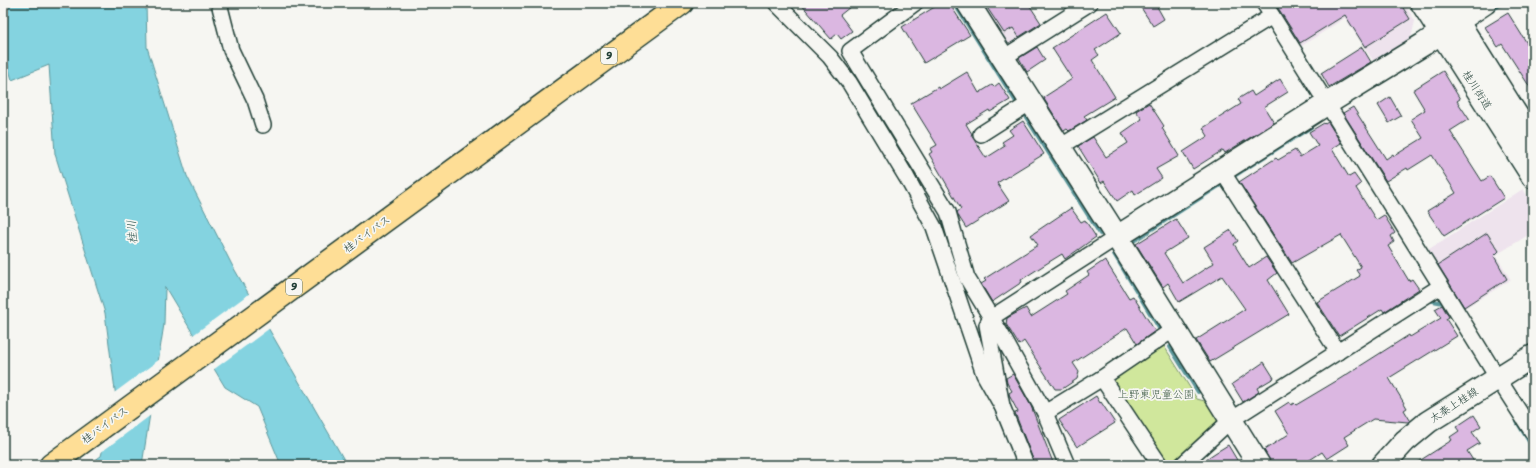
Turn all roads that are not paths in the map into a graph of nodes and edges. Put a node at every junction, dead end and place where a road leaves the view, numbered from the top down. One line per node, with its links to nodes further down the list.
1 (219, 3): 15 (street)
2 (682, 3): 33 (highway, 桂バイパス / 9)
3 (776, 3): 29 (street)
4 (915, 3): 23 (street)
5 (968, 3): 12 (street)
6 (1090, 3): 12 (street)
7 (1264, 3): 10 (street)
8 (1422, 3): 11 (street, 桂川街道)
9 (1485, 3): 11 (street)
10 (1272, 16): 13 (street); 18 (street)
11 (1448, 19): 13 (street); 17 (street, 桂川街道); 20 (street, 桂川街道)
12 (1003, 58): 14 (street)
13 (1328, 103): 19 (street); 22 (street)
14 (1024, 107): 16 (street); 18 (street)
15 (262, 125)
16 (981, 134)
17 (1533, 141)
18 (1060, 147): 21 (street)
19 (1222, 171): 21 (street); 25 (street)
20 (1533, 177)
21 (1117, 237): 23 (street); 24 (street)
22 (1442, 286): 25 (street); 28 (street)
23 (991, 318): 29 (street); 30 (street)
24 (1174, 329): 27 (street); 31 (street)
25 (1338, 352): 31 (street)
26 (1533, 356): 28 (street, 太秦上桂線)
27 (1102, 378): 30 (street); 36 (street)
28 (1497, 378): 32 (street); 39 (street, 太秦上桂線)
29 (1002, 406): 34 (street)
30 (1046, 413): 35 (street)
31 (1231, 420): 37 (street); 38 (street)
32 (1533, 433)
33 (51, 465)
34 (1026, 465)
35 (1067, 465)
36 (1160, 465)
37 (1182, 465)
38 (1259, 465)
39 (1383, 465)

